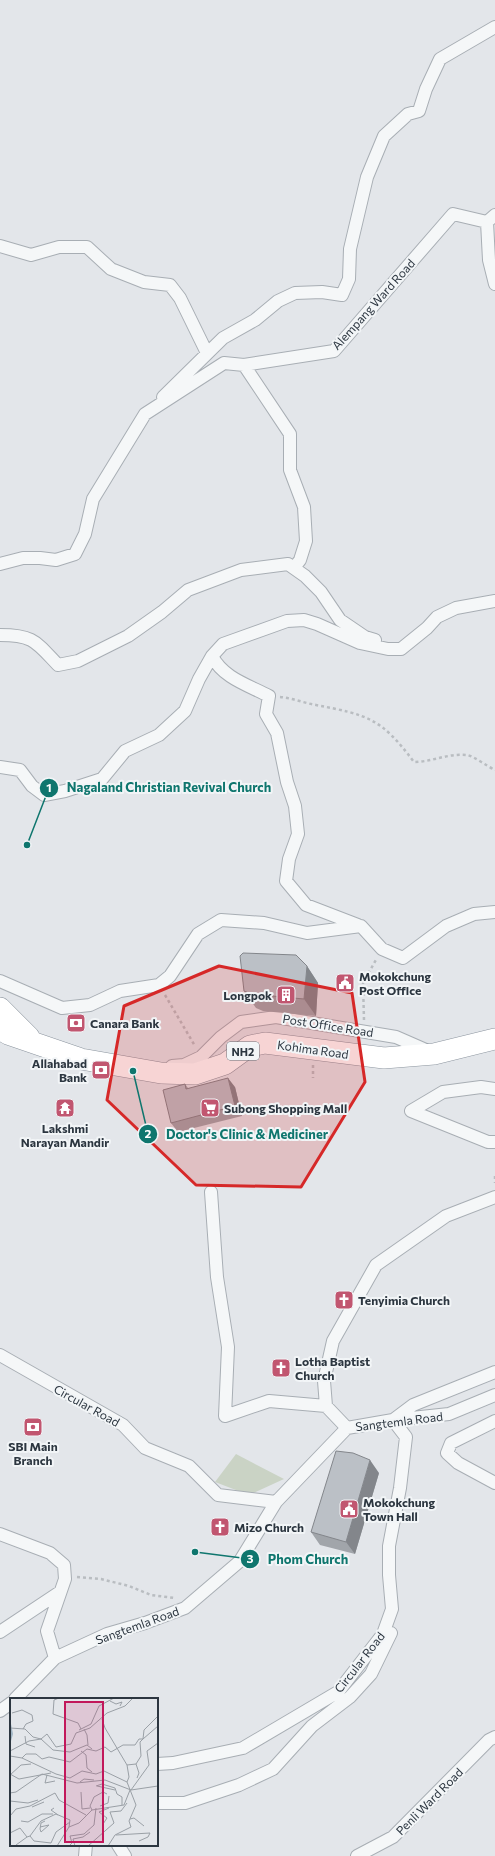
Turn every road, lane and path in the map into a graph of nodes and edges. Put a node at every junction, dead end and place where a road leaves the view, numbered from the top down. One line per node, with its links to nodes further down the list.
1 (495, 27): 5 (street)
2 (491, 219): 4 (street); 6 (street, Alempang Ward Road)
3 (0, 246): 5 (street)
4 (495, 284)
5 (207, 353): 7 (street)
6 (244, 365): 7 (street, Alempang Ward Road); 9 (street)
7 (145, 414): 8 (street, Alempang Ward Road)
8 (0, 564)
9 (294, 568): 11 (street); 12 (street)
10 (495, 601): 12 (street)
11 (0, 635)
12 (401, 649): 13 (street)
13 (212, 656): 14 (street); 15 (street)
14 (269, 696): 16 (path); 18 (street)
15 (0, 767)
16 (495, 770)
17 (495, 912): 19 (street)
18 (361, 926): 19 (street); 21 (street)
19 (382, 949): 24 (path)
20 (0, 981): 21 (street)
21 (159, 985): 28 (path)
22 (0, 1008): 26 (highway)
23 (0, 1029): 26 (highway, Kohima Road / NH2)
24 (364, 1030): 27 (street, Post Office Road); 28 (street, Post Office Road)
25 (495, 1039): 27 (highway, Kohima Road / NH2)
26 (37, 1044): 29 (highway, Kohima Road / NH2)
27 (434, 1054): 29 (highway, Kohima Road / NH2)
28 (201, 1057): 29 (street, Post Office Road)
29 (137, 1068)
30 (495, 1089): 31 (street)
31 (495, 1142)
32 (495, 1176): 33 (path)
33 (495, 1183)
34 (211, 1192): 39 (street)
35 (495, 1197): 39 (street)
36 (0, 1355): 44 (street, Circular Road)
37 (495, 1372): 40 (street)
38 (495, 1395): 40 (street, Sangtemla Road)
39 (326, 1406): 42 (street)
40 (393, 1420): 42 (street, Sangtemla Road); 49 (street, Circular Road)
41 (495, 1421): 43 (street)
42 (347, 1428): 44 (street, Sangtemla Road)
43 (495, 1483)
44 (276, 1502): 48 (street, Sangtemla Road)
45 (0, 1534): 46 (street)
46 (65, 1579): 47 (street); 48 (path)
47 (60, 1592): 50 (street); 51 (street)
48 (195, 1599): 51 (street, Sangtemla Road)
49 (392, 1609): 56 (street, Circular Road); 57 (street)
50 (0, 1632)
51 (55, 1658): 52 (street)
52 (16, 1698)
53 (10, 1704): 54 (street)
54 (0, 1711)
55 (495, 1738): 62 (street, Penli Ward Road)
56 (158, 1764)
57 (158, 1803)
58 (86, 1846): 60 (street)
59 (119, 1846): 61 (street)
60 (85, 1856)
61 (125, 1856)
62 (357, 1856)

